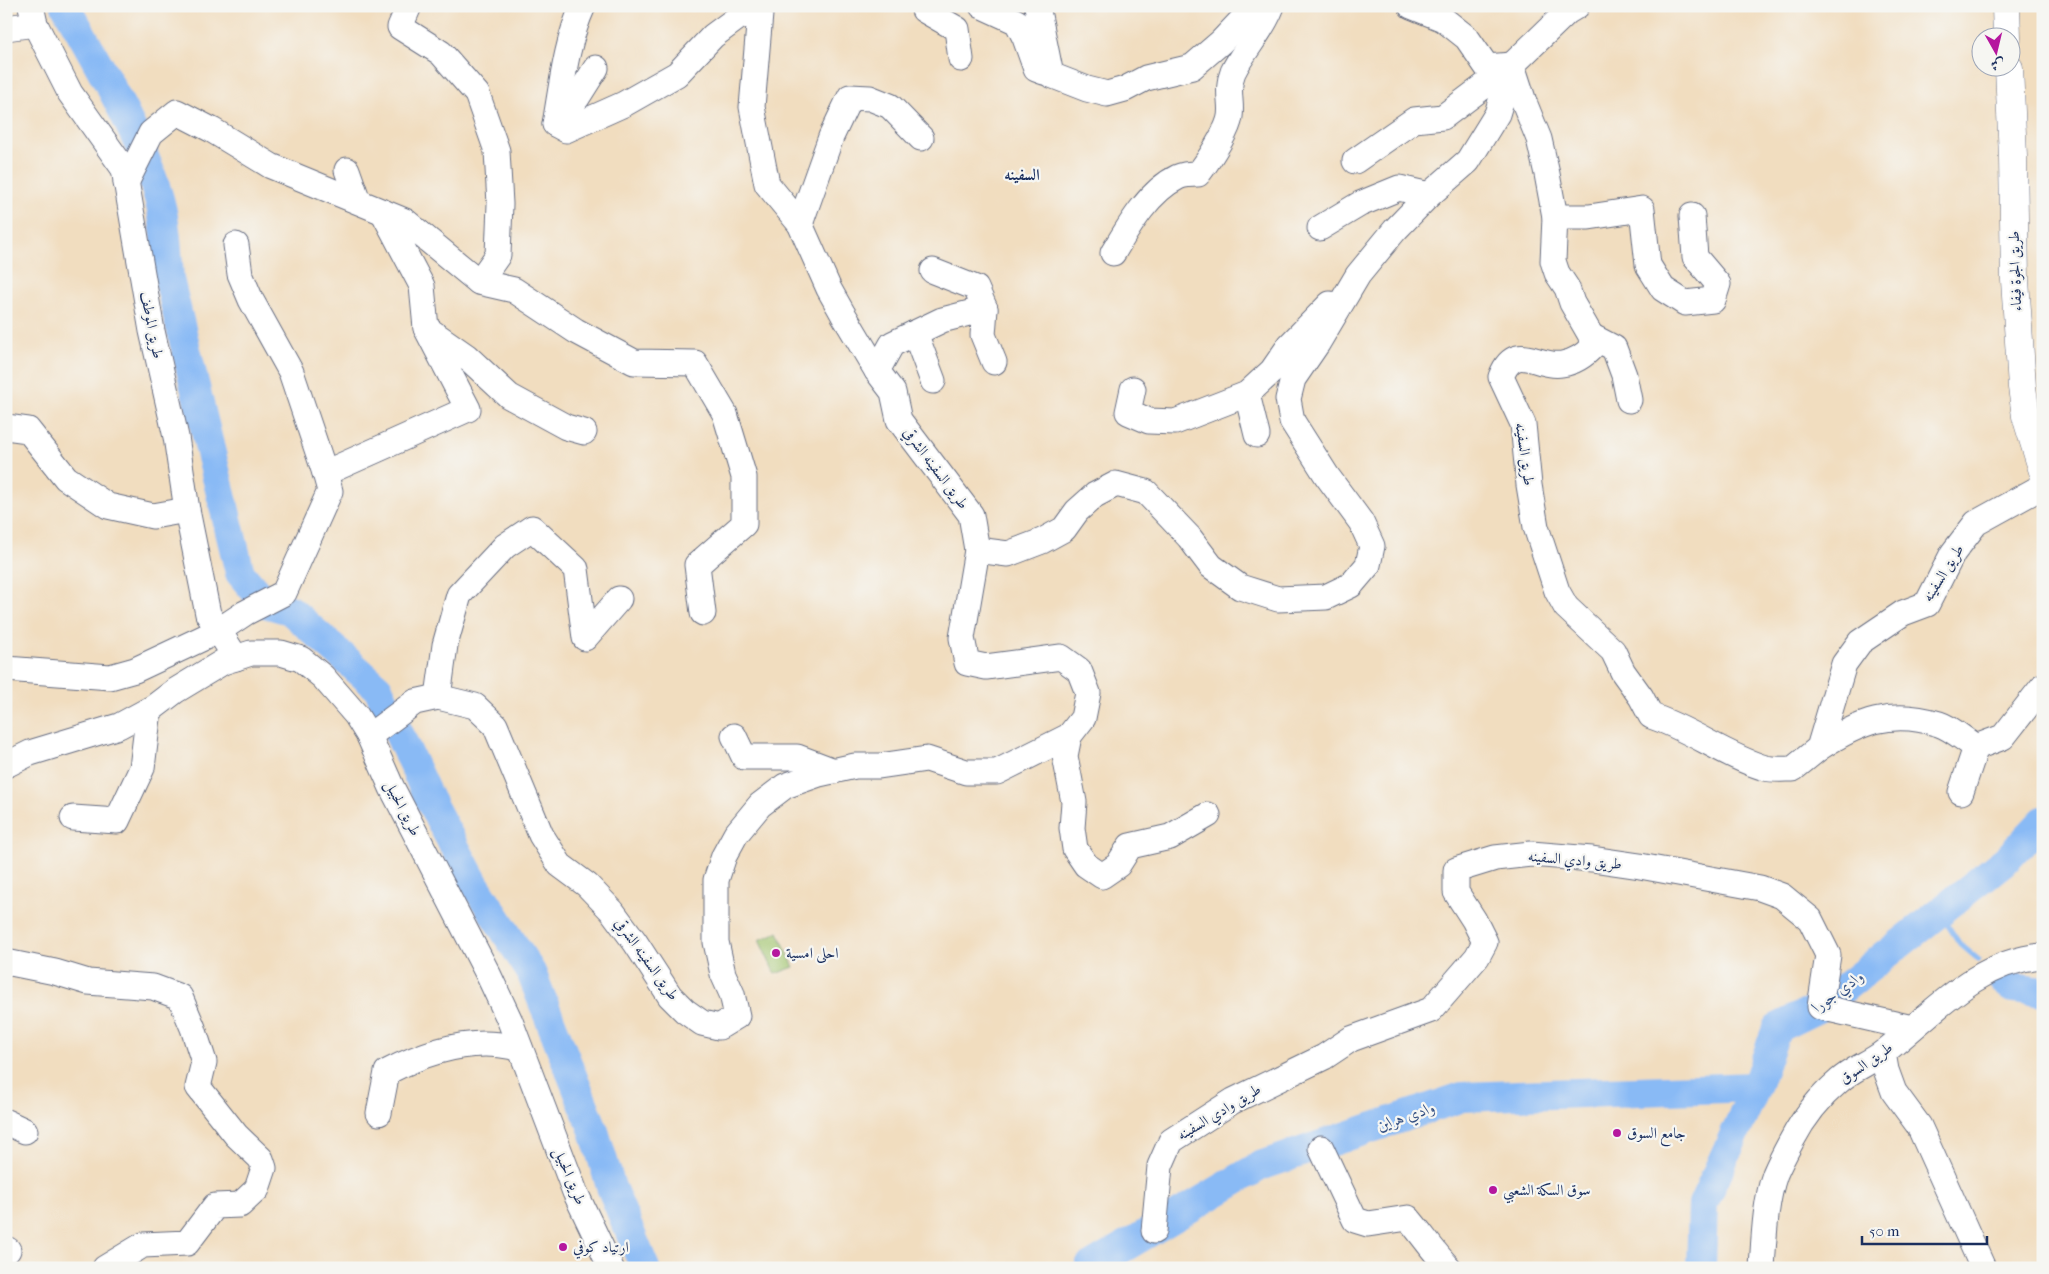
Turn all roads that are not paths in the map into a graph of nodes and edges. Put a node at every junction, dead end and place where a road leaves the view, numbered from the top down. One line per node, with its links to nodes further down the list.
1 (409, 6): 35 (street)
2 (583, 6): 19 (street)
3 (924, 6): 14 (street)
4 (982, 6): 17 (street)
5 (1037, 6): 17 (street)
6 (1256, 6): 17 (street)
7 (1272, 6): 32 (street)
8 (1411, 6): 15 (street)
9 (1577, 6): 15 (street)
10 (2006, 6): 13 (main road)
11 (33, 15): 12 (street); 23 (street, طريق الموطف)
12 (6, 28)
13 (2007, 28)
14 (961, 59)
15 (1512, 65): 21 (street); 24 (street); 28 (street)
16 (596, 68): 19 (street)
17 (1051, 75)
18 (2009, 78): 49 (main road, طريق الجوة فيفاء)
19 (555, 124): 29 (street, طريق السفينه الشرقي)
20 (921, 138): 29 (street)
21 (1356, 161)
22 (347, 170): 25 (street)
23 (126, 183): 25 (street); 52 (street, طريق الموطف)
24 (1429, 195): 30 (street); 34 (street)
25 (358, 202): 26 (street)
26 (383, 212): 35 (street); 37 (street)
27 (1692, 216): 28 (street)
28 (1555, 217): 39 (street)
29 (800, 224): 41 (street, طريق السفينه الشرقي)
30 (1320, 228)
31 (236, 245): 50 (street)
32 (1113, 253)
33 (933, 271): 36 (street)
34 (1358, 275): 44 (street); 53 (street)
35 (478, 282): 55 (street)
36 (985, 309): 38 (street); 40 (street)
37 (426, 328): 47 (street); 50 (street)
38 (915, 334): 41 (street); 42 (street)
39 (1591, 336): 45 (street); 66 (street, طريق السفينه)
40 (994, 362)
41 (877, 371): 53 (street, طريق السفينه الشرقي)
42 (933, 381)
43 (1133, 389): 44 (street)
44 (1247, 394): 48 (street)
45 (1629, 400)
46 (6, 427): 52 (street)
47 (584, 432)
48 (1257, 435)
49 (2043, 471)
50 (326, 473): 56 (street)
51 (2043, 486): 66 (street, طريق السفينه)
52 (187, 510): 56 (street, طريق الموطف)
53 (977, 550): 64 (street, طريق السفينه الشرقي)
54 (619, 599): 60 (street)
55 (703, 613)
56 (218, 631): 57 (street, طريق الموطف); 58 (street)
57 (236, 658): 61 (street, طريق الحبيل); 62 (street, طريق الحبيل)
58 (6, 669)
59 (2043, 686): 65 (street)
60 (438, 697): 62 (street, طريق السفينه الشرقي); 68 (street, طريق السفينه الشرقي)
61 (149, 710): 67 (street, طريق الحبيل); 71 (street)
62 (369, 736): 75 (street, طريق الحبيل)
63 (734, 736): 68 (street)
64 (1070, 736): 68 (street, طريق السفينه الشرقي); 70 (street)
65 (1976, 747): 66 (street, طريق السفينه); 69 (street)
66 (1819, 748)
67 (6, 765)
68 (834, 770)
69 (1961, 792)
70 (1208, 815)
71 (73, 818)
72 (2043, 956): 74 (street, طريق السوق)
73 (6, 962): 80 (street)
74 (1912, 1028): 76 (street, طريق السوق); 79 (street, طريق وادي السفينه)
75 (520, 1048): 77 (street); 81 (street, طريق الحبيل)
76 (1883, 1053): 83 (street, طريق السوق); 84 (street)
77 (379, 1113)
78 (1320, 1148): 82 (street)
79 (1154, 1232)
80 (105, 1268)
81 (611, 1268)
82 (1449, 1268)
83 (1762, 1268)
84 (1983, 1268)

